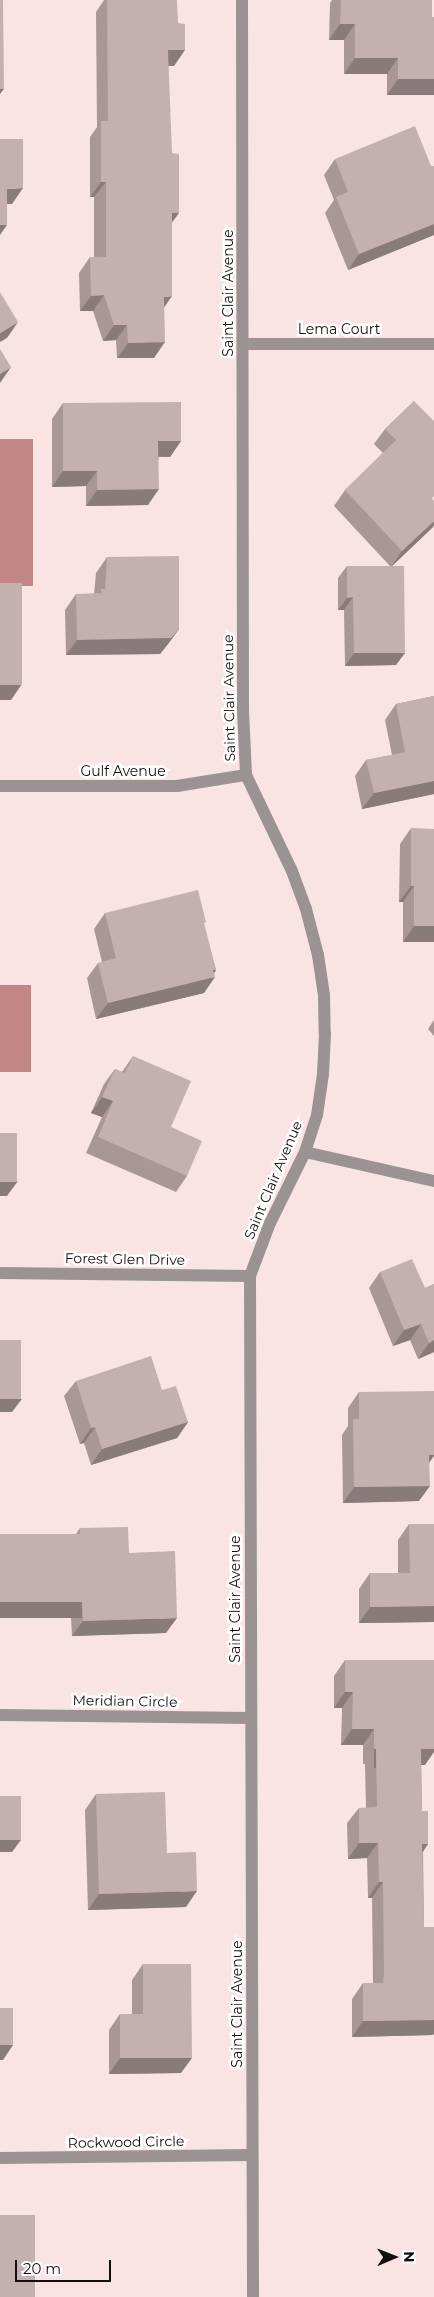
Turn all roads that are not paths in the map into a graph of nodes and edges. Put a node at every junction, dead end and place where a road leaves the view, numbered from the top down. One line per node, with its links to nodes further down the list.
1 (242, 0): 2 (street, Saint Clair Avenue)
2 (243, 344): 3 (street, Lema Court); 4 (street, Saint Clair Avenue)
3 (434, 344)
4 (246, 775): 5 (street, Gulf Avenue); 6 (street, Saint Clair Avenue)
5 (0, 786)
6 (305, 1152): 7 (street); 9 (street, Saint Clair Avenue)
7 (434, 1181)
8 (0, 1273): 9 (street, Forest Glen Drive)
9 (250, 1276): 11 (street, Saint Clair Avenue)
10 (0, 1716): 11 (street, Meridian Circle)
11 (250, 1718): 12 (street, Saint Clair Avenue)
12 (252, 2155): 13 (street, Rockwood Circle); 14 (street, Saint Clair Avenue)
13 (0, 2158)
14 (253, 2297)

